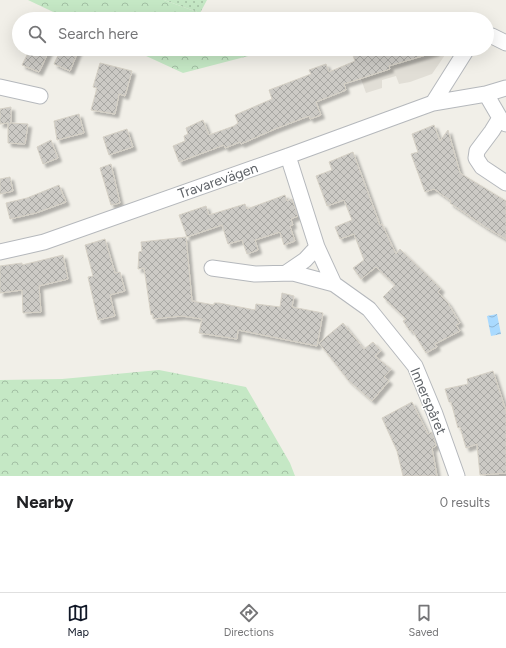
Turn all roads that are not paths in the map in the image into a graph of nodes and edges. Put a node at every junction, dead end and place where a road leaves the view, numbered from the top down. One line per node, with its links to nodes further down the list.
1 (494, 37): 2 (street)
2 (506, 43)
3 (463, 56): 8 (street)
4 (0, 87): 7 (street)
5 (506, 88): 6 (street, Travarevägen)
6 (486, 94): 8 (street, Travarevägen); 9 (street)
7 (40, 96)
8 (433, 102): 10 (street, Travarevägen)
9 (503, 121): 11 (street)
10 (288, 156): 12 (street, Innerspåret); 13 (street, Travarevägen)
11 (506, 183)
12 (317, 247): 15 (street); 16 (street, Innerspåret)
13 (0, 252)
14 (212, 268): 15 (street, Innerspåret)
15 (286, 274): 16 (street, Innerspåret)
16 (334, 284): 17 (street, Innerspåret)
17 (457, 476)

